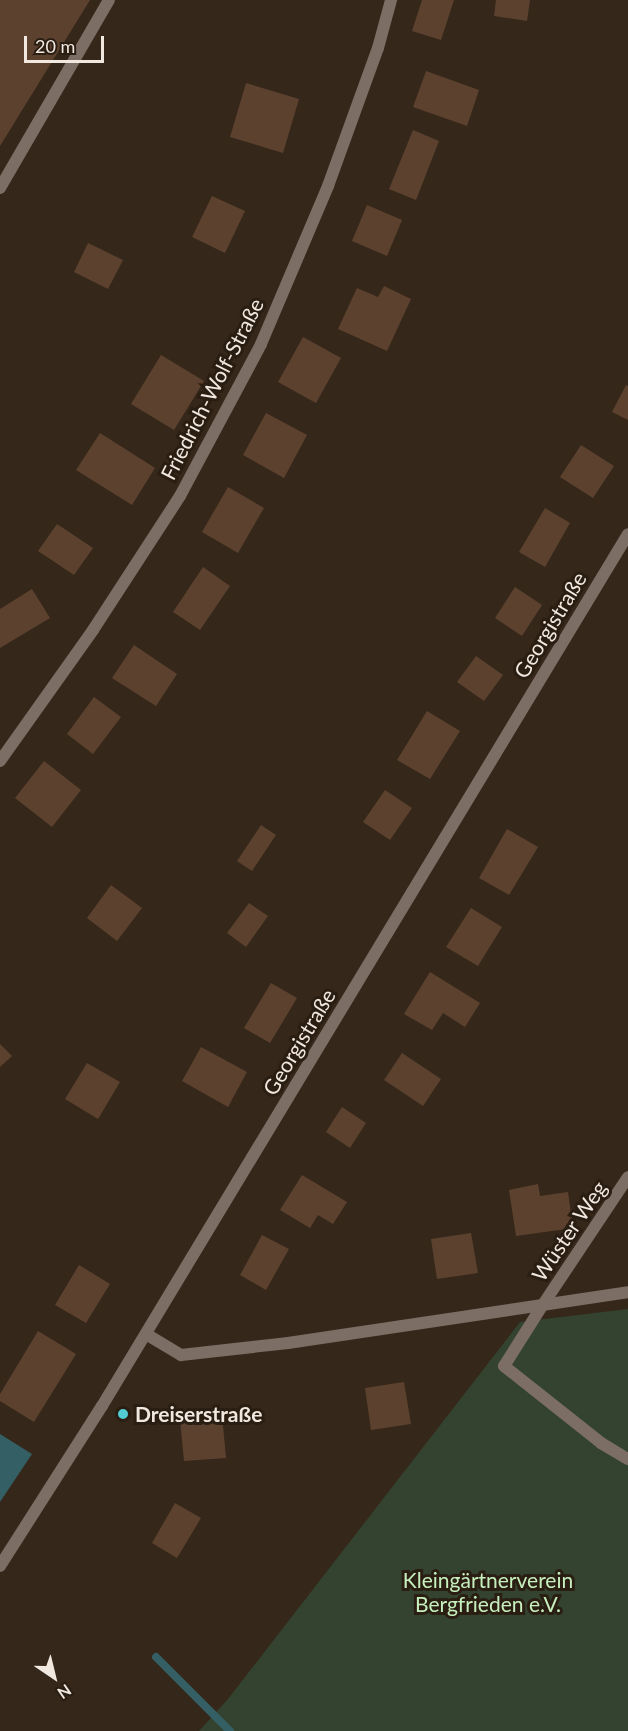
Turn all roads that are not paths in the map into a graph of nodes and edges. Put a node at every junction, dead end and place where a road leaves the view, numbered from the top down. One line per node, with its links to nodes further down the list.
1 (109, 0): 3 (street)
2 (391, 0): 5 (street, Friedrich-Wolf-Straße)
3 (0, 188)
4 (628, 534): 9 (street, Georgistraße)
5 (0, 761)
6 (628, 1177): 8 (street, Wüster Weg)
7 (628, 1292): 8 (street)
8 (543, 1306): 9 (street); 10 (street, Wüster Weg)
9 (146, 1335): 11 (street, Georgistraße)
10 (628, 1460)
11 (0, 1566)

